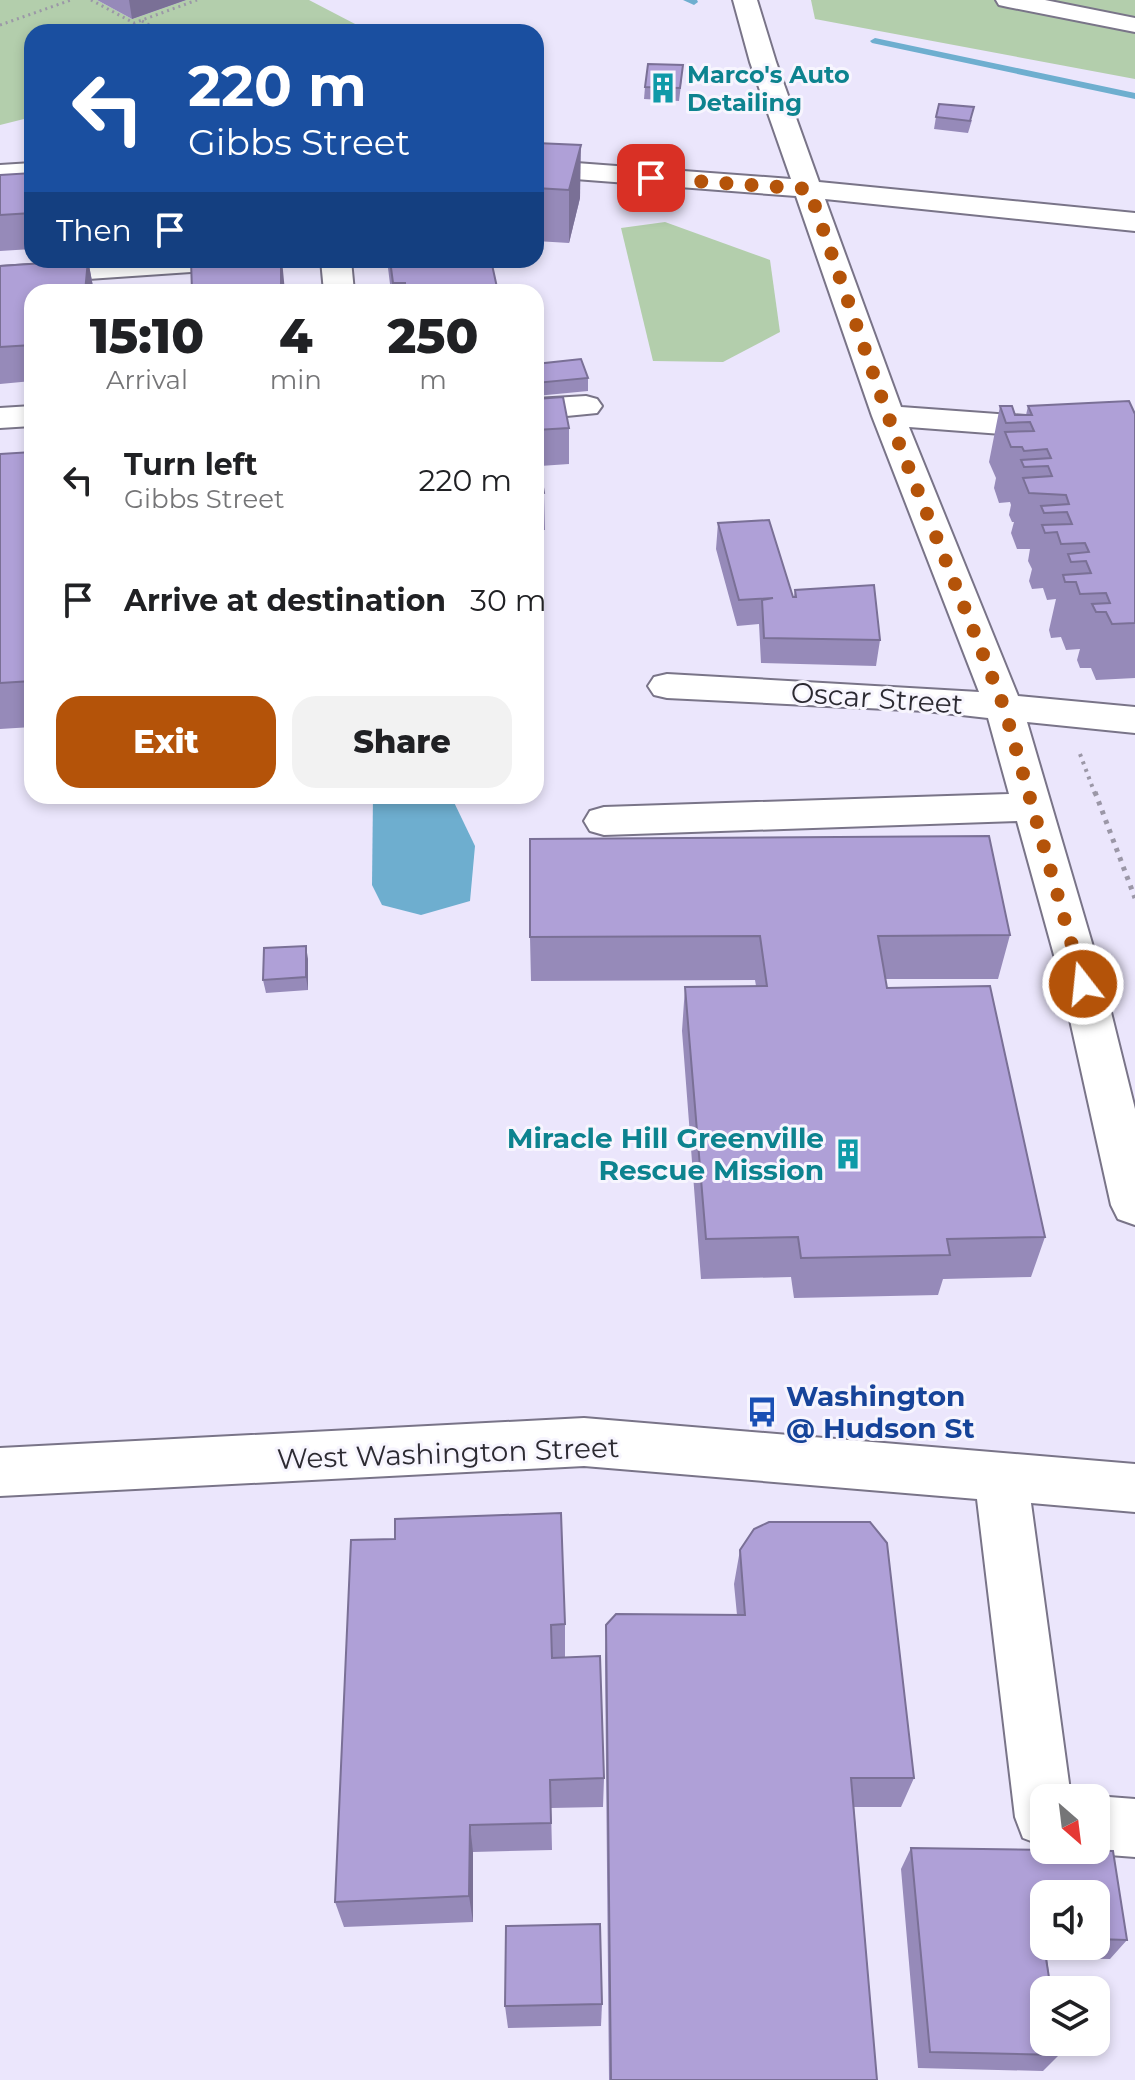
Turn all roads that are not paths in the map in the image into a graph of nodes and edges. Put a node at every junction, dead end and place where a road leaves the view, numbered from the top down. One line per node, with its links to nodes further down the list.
1 (745, 0): 7 (street)
2 (1008, 0): 3 (street)
3 (1135, 25)
4 (544, 169): 7 (street)
5 (24, 172): 6 (street)
6 (0, 173)
7 (809, 189): 8 (street); 15 (street)
8 (1135, 222)
9 (198, 268): 11 (street)
10 (0, 276): 11 (street)
11 (148, 279)
12 (586, 406): 13 (street)
13 (544, 409)
14 (24, 416): 16 (street)
15 (888, 416): 17 (street); 19 (street)
16 (0, 418)
17 (1135, 434)
18 (667, 686): 19 (street, Oscar Street)
19 (1004, 707): 20 (street, Oscar Street); 21 (street)
20 (1135, 720)
21 (1033, 807): 22 (street); 23 (street)
22 (604, 821)
23 (1135, 1205)
24 (0, 1472): 25 (street, West Washington Street)
25 (1001, 1477): 26 (street, West Washington Street); 27 (street)
26 (1135, 1488)
27 (1040, 1784)
28 (1110, 1826): 29 (street)
29 (1135, 1828)

